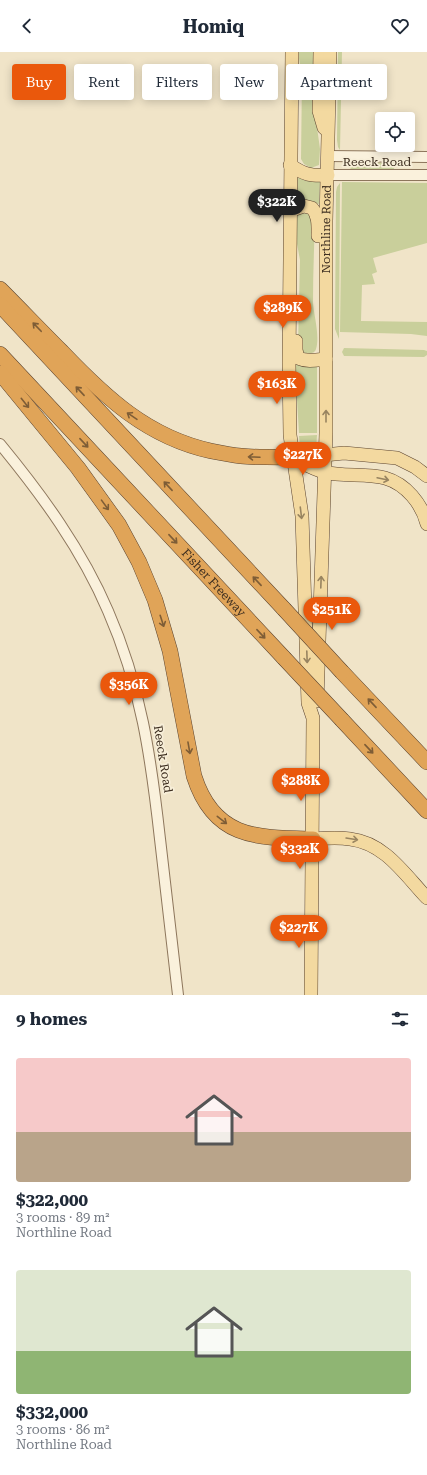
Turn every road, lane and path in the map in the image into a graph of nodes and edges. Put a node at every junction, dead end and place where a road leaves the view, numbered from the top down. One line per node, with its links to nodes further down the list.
1 (292, 52): 7 (main road, Northline Road)
2 (320, 52): 4 (main road)
3 (330, 52): 4 (main road, Northline Road)
4 (328, 150): 5 (street, Reeck Road); 9 (main road, Northline Road)
5 (405, 157): 6 (street, Reeck Road); 8 (street)
6 (427, 157)
7 (290, 165): 9 (main road); 11 (main road, Northline Road)
8 (406, 174): 9 (street, Reeck Road); 10 (street, Reeck Road)
9 (328, 175): 15 (main road, Northline Road)
10 (427, 175)
11 (290, 211): 12 (main road, Northline Road); 15 (main road)
12 (290, 246): 17 (main road); 21 (main road, Northline Road)
13 (0, 289): 21 (highway, one-way to 13)
14 (0, 305): 26 (highway, one-way to 14, bridge)
15 (325, 333): 17 (main road, Northline Road)
16 (0, 354): 27 (highway, Fisher Freeway, one-way to 27, bridge)
17 (326, 359): 20 (main road, Northline Road, one-way to 17)
18 (0, 373): 28 (highway, one-way to 28)
19 (0, 444): 30 (street, Reeck Road)
20 (325, 455): 21 (main road); 22 (main road, Northline Road); 23 (main road)
21 (292, 458): 22 (main road); 25 (main road, Northline Road, one-way to 25)
22 (324, 472): 24 (main road, one-way to 24); 25 (main road, Northline Road, one-way to 22)
23 (427, 476)
24 (427, 524)
25 (313, 718): 28 (main road, Northline Road)
26 (427, 762)
27 (427, 811)
28 (313, 838): 29 (main road, one-way to 29); 31 (main road, Northline Road)
29 (427, 898)
30 (178, 995)
31 (311, 995)

